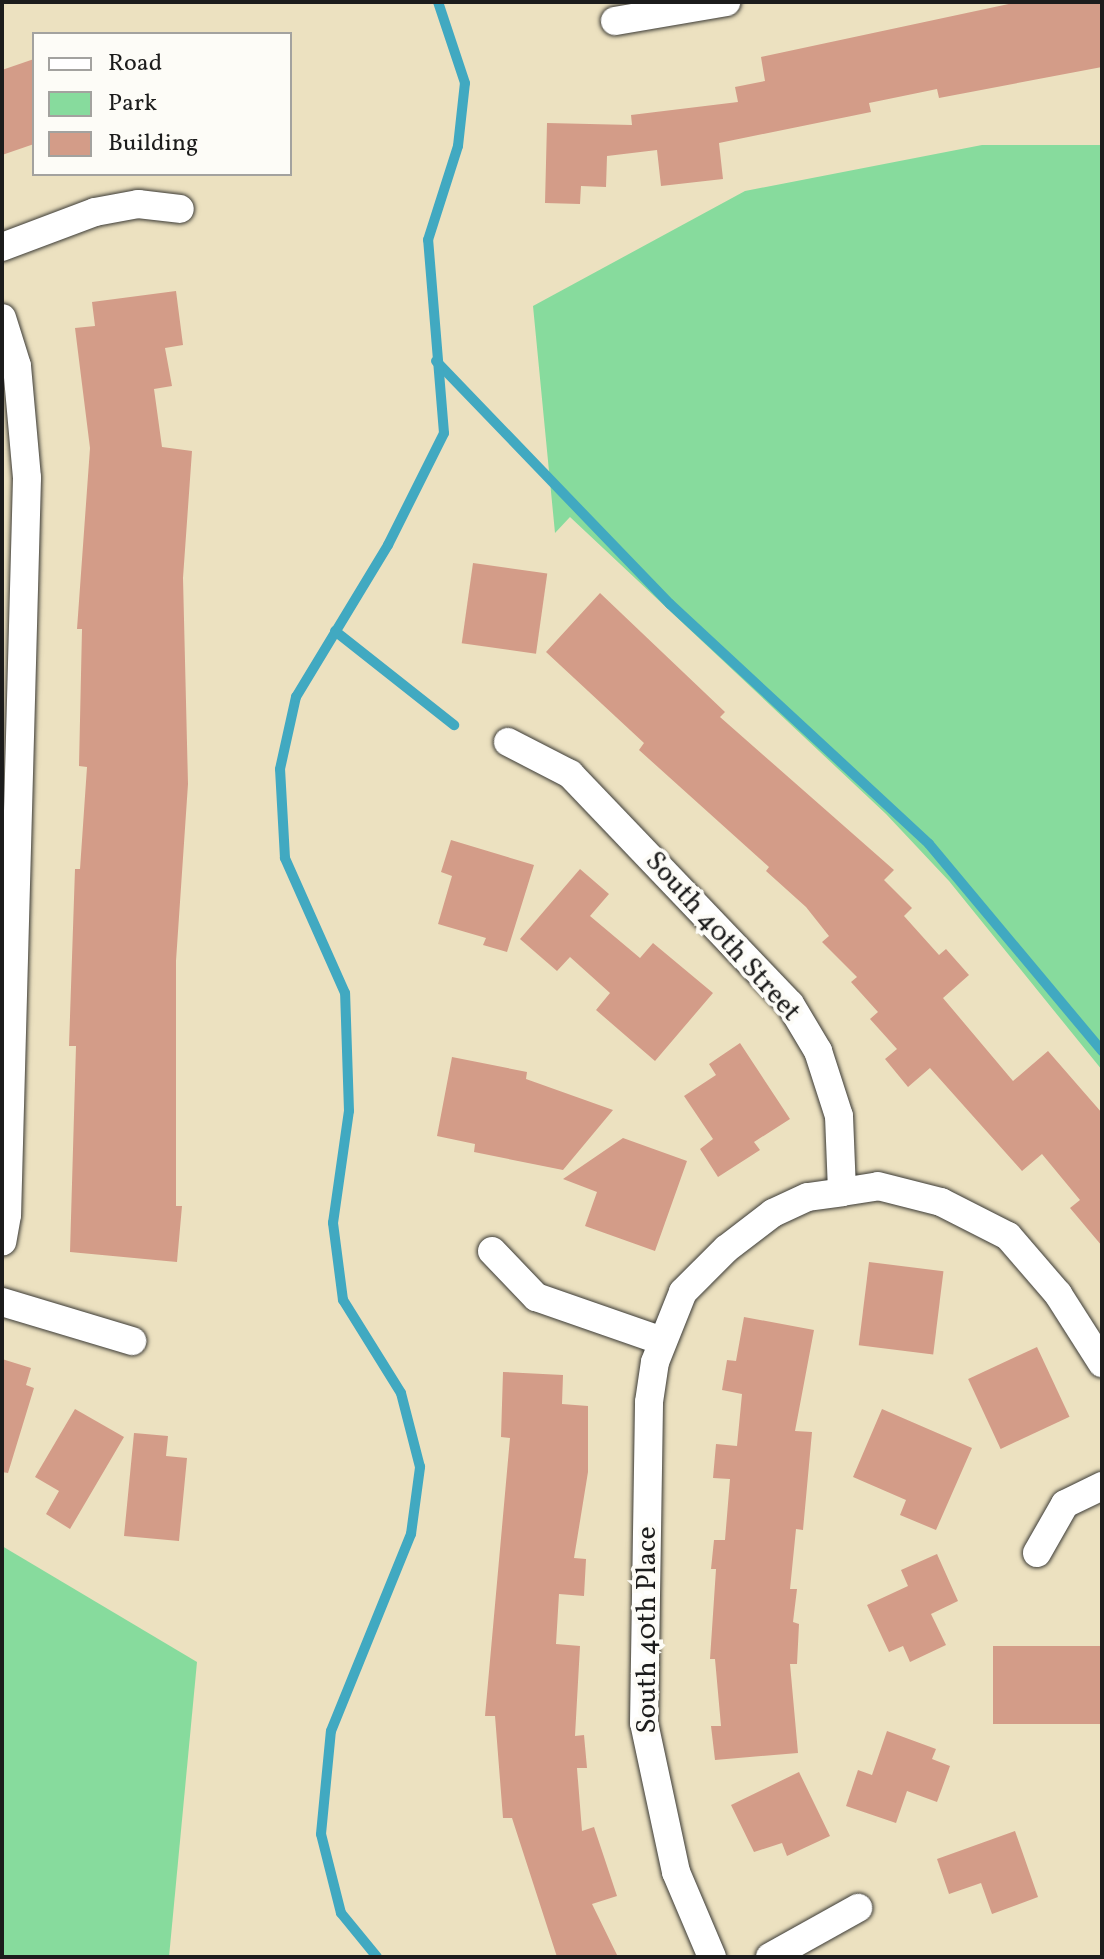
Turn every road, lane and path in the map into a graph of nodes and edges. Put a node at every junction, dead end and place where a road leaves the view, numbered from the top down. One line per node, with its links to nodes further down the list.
1 (726, 2): 2 (street)
2 (615, 21)
3 (180, 209): 4 (street)
4 (2, 247)
5 (2, 318): 8 (street)
6 (508, 742): 7 (street, South 40th Street)
7 (842, 1192): 12 (street, South 40th Place); 13 (street)
8 (2, 1242)
9 (492, 1251): 12 (street)
10 (2, 1302): 11 (street)
11 (132, 1341)
12 (662, 1341): 17 (street, South 40th Place)
13 (1102, 1363)
14 (1102, 1486): 15 (street)
15 (1037, 1553)
16 (858, 1908): 18 (street)
17 (712, 1957)
18 (770, 1957)

